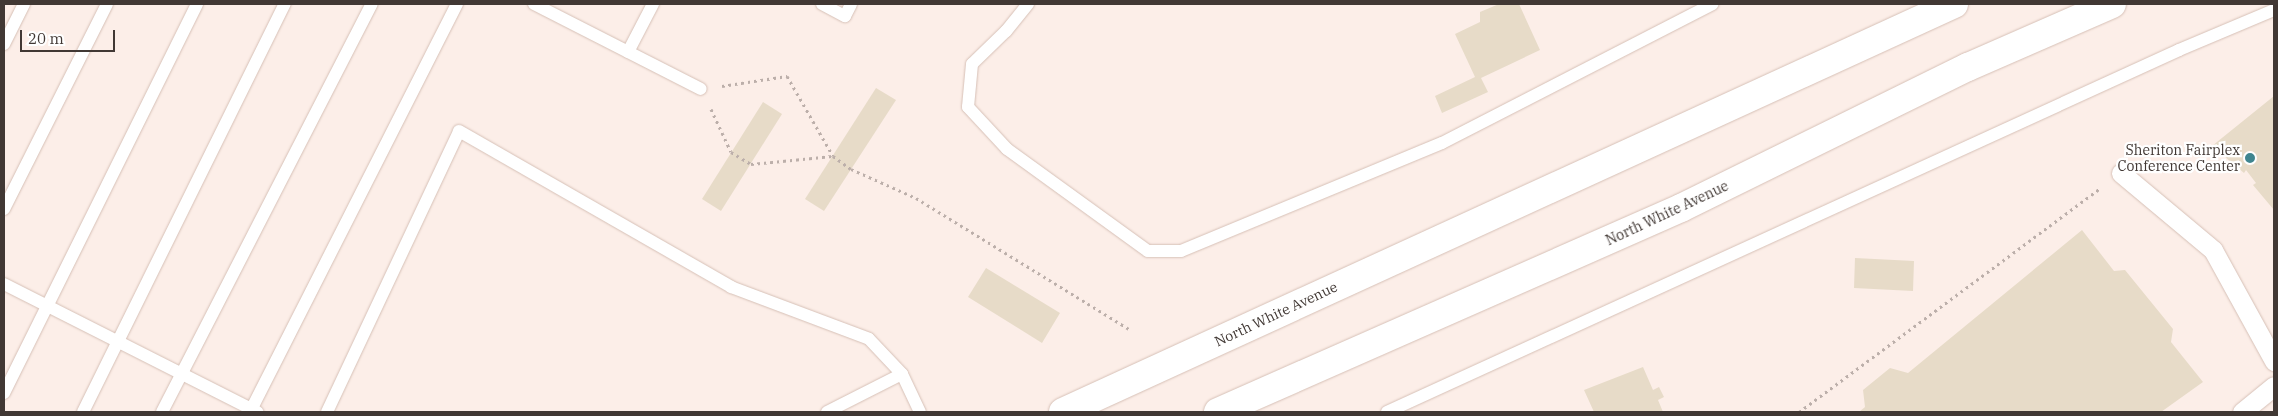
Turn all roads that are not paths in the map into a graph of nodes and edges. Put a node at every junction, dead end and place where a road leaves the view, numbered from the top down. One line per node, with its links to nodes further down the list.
1 (24, 4): 17 (lane)
2 (108, 4): 21 (lane)
3 (197, 4): 23 (lane)
4 (285, 4): 24 (lane)
5 (372, 4): 26 (lane)
6 (457, 4): 31 (lane)
7 (534, 4): 15 (lane)
8 (653, 4): 18 (lane)
9 (822, 4): 10 (lane)
10 (851, 4)
11 (1028, 4): 12 (lane)
12 (1712, 4)
13 (1954, 4): 37 (main road, North White Avenue)
14 (2112, 4): 38 (main road, North White Avenue)
15 (557, 9): 18 (lane)
16 (2274, 10): 39 (lane)
17 (4, 44)
18 (628, 52): 19 (lane)
19 (701, 89)
20 (2121, 173): 25 (street)
21 (4, 209)
22 (4, 284): 23 (lane)
23 (49, 307): 24 (lane); 29 (lane)
24 (119, 342): 26 (lane); 32 (lane)
25 (2274, 362)
26 (180, 373): 31 (lane); 33 (lane)
27 (902, 374): 34 (lane); 35 (lane); 36 (lane)
28 (2274, 386): 30 (street)
29 (4, 393)
30 (2264, 406): 40 (street)
31 (253, 411)
32 (83, 412)
33 (162, 412)
34 (327, 412)
35 (827, 412)
36 (920, 412)
37 (1063, 412)
38 (1218, 412)
39 (1387, 412)
40 (2242, 412)

